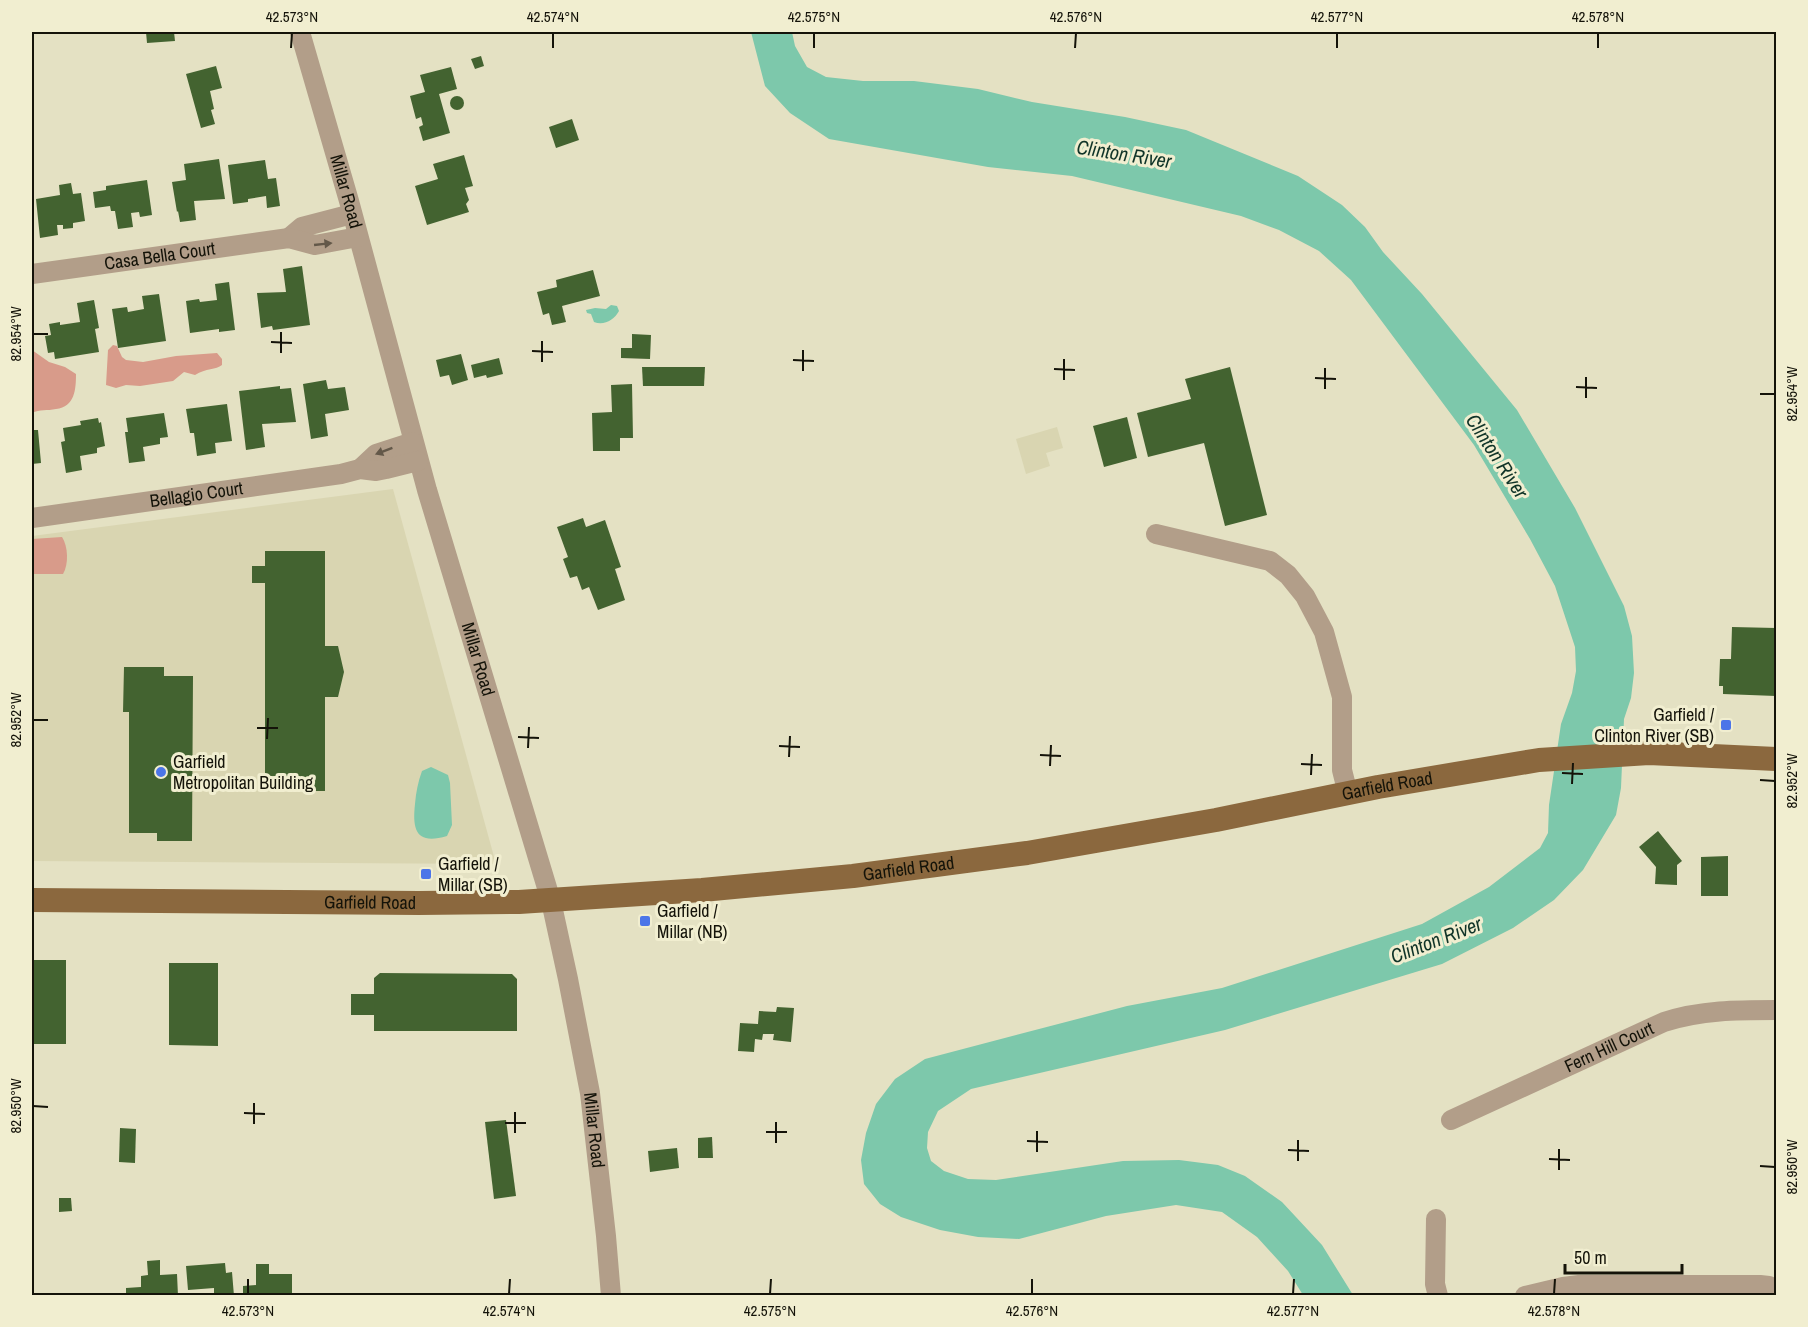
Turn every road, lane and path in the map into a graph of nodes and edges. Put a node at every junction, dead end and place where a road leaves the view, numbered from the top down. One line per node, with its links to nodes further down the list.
1 (300, 32): 2 (street, Millar Road)
2 (352, 214): 3 (street, Millar Road); 4 (street, Casa Bella Court)
3 (358, 237): 4 (street, Casa Bella Court, one-way to 3); 6 (street, Millar Road)
4 (289, 238): 5 (street, Casa Bella Court)
5 (32, 273)
6 (416, 451): 7 (street, Bellagio Court); 12 (street, Millar Road)
7 (32, 518)
8 (1156, 534): 10 (street)
9 (1776, 759): 10 (main road, Garfield Road)
10 (1348, 794): 12 (main road, Garfield Road)
11 (32, 900): 12 (main road, Garfield Road)
12 (551, 901): 17 (street, Millar Road)
13 (1776, 1010): 14 (street, Fern Hill Court)
14 (1451, 1120)
15 (1436, 1219): 18 (street)
16 (1776, 1290): 19 (street)
17 (611, 1296)
18 (1438, 1296)
19 (1525, 1296)

